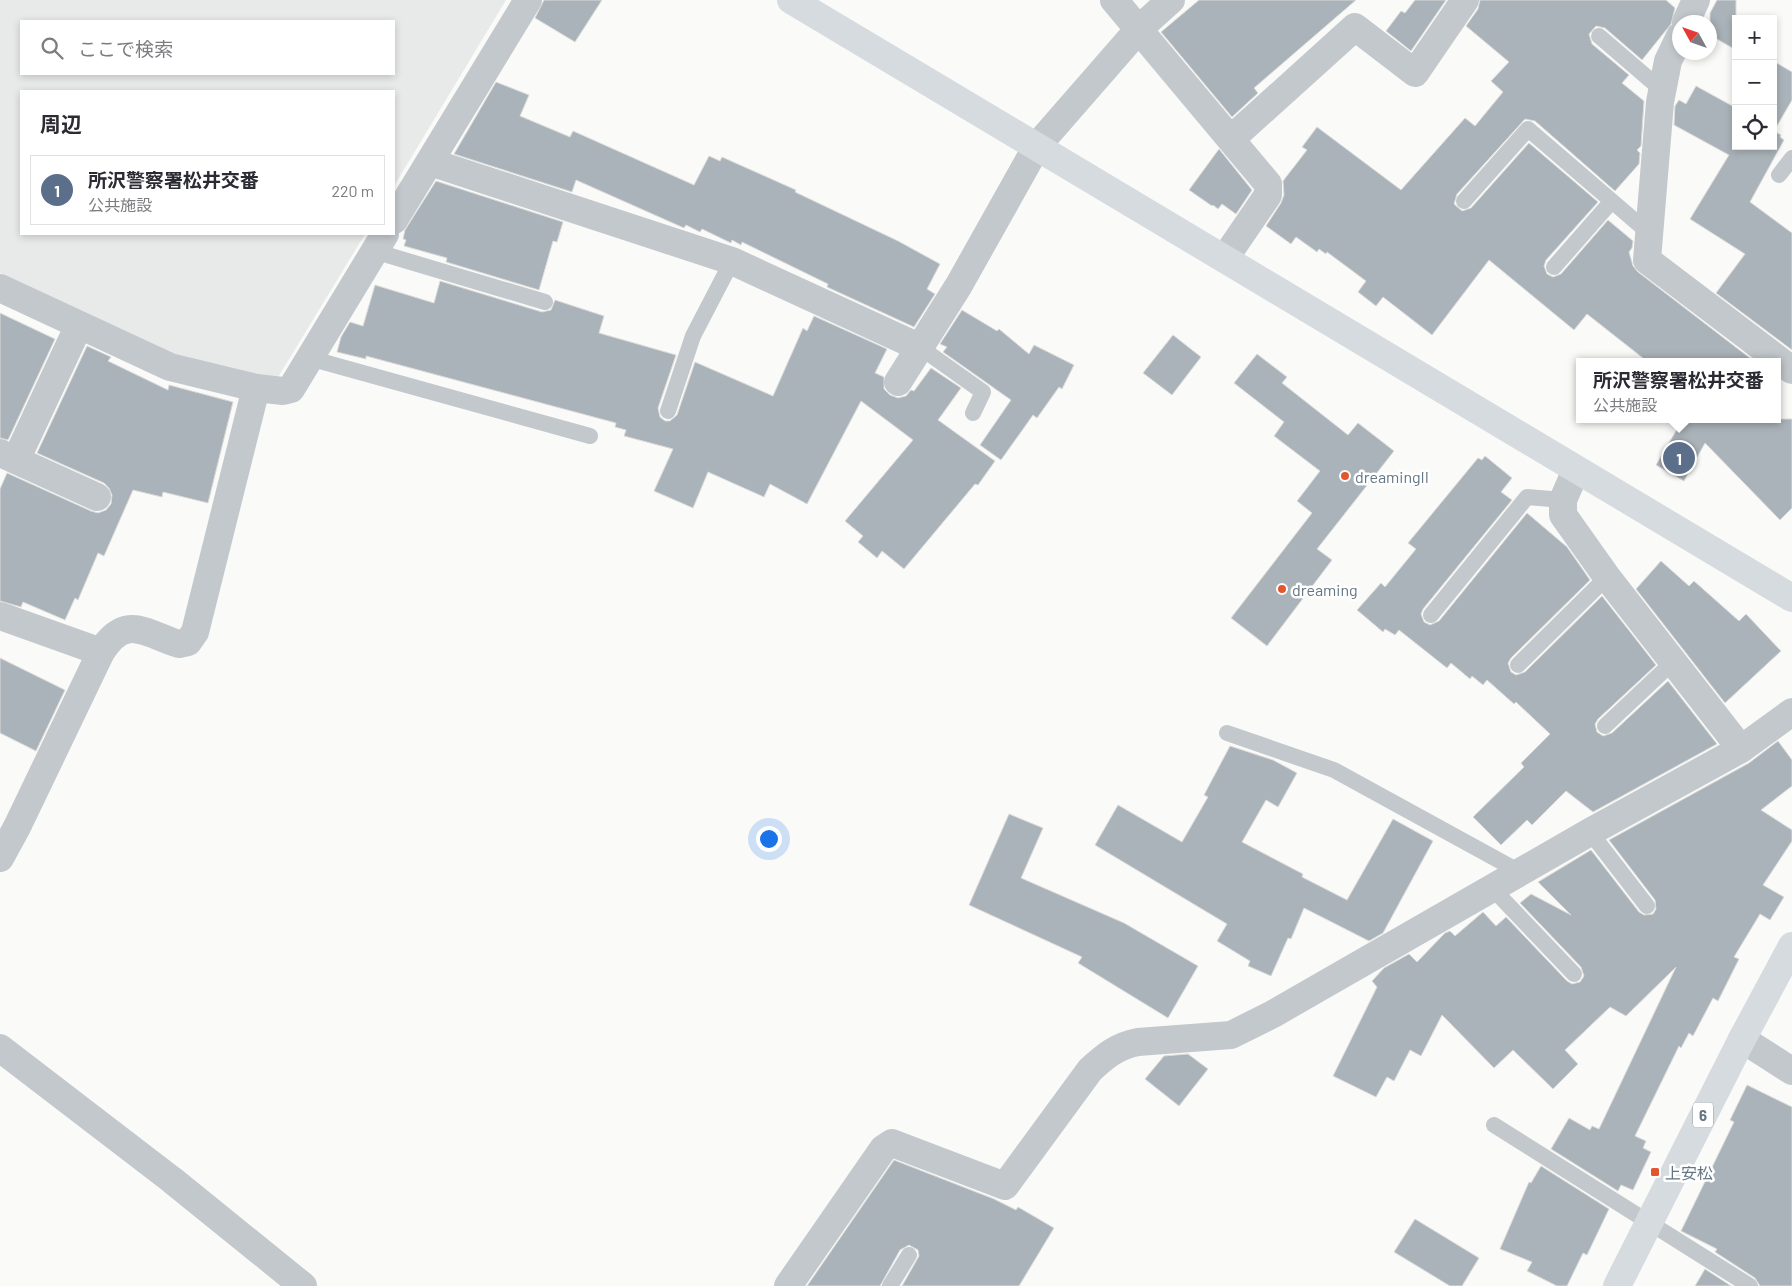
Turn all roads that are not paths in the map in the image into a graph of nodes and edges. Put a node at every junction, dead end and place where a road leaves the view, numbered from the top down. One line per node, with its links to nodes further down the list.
1 (528, 0): 15 (street)
2 (790, 0): 13 (street)
3 (1114, 0): 8 (street)
4 (1171, 0): 8 (street)
5 (1465, 0): 12 (street)
6 (1696, 0): 7 (street)
7 (1689, 15)
8 (1139, 29): 12 (street); 13 (street)
9 (1599, 36): 11 (lane)
10 (1672, 53): 11 (street)
11 (1663, 91): 20 (street)
12 (1231, 139): 22 (street)
13 (1037, 146): 22 (street); 28 (street)
14 (1792, 158): 16 (lane)
15 (430, 162): 19 (street); 23 (street)
16 (1779, 176)
17 (1464, 201): 18 (lane)
18 (1611, 202): 20 (lane); 24 (lane)
19 (395, 218)
20 (1649, 233): 30 (street)
21 (380, 242): 26 (lane); 29 (street)
22 (1225, 258): 39 (street)
23 (732, 261): 28 (street); 35 (lane)
24 (1554, 267)
25 (0, 288): 27 (street)
26 (545, 302)
27 (79, 325): 34 (street); 38 (street)
28 (921, 348): 33 (street); 36 (lane)
29 (309, 358): 34 (street); 37 (lane)
30 (1776, 358)
31 (1781, 362): 32 (street)
32 (1792, 370)
33 (898, 382)
34 (256, 388): 46 (street)
35 (668, 411)
36 (973, 413)
37 (590, 436)
38 (8, 457): 40 (street)
39 (1576, 470): 41 (street); 43 (street)
40 (97, 497)
41 (1563, 500): 42 (street); 44 (lane)
42 (1607, 577): 47 (street); 48 (lane)
43 (1792, 598)
44 (1431, 615)
45 (0, 616): 46 (street)
46 (101, 652): 54 (street)
47 (1674, 661): 50 (lane); 52 (street)
48 (1518, 665)
49 (1792, 712): 52 (street)
50 (1605, 726)
51 (1227, 733): 55 (lane)
52 (1741, 749): 53 (street)
53 (1590, 832): 55 (street); 57 (lane)
54 (0, 858)
55 (1520, 872): 56 (street)
56 (1492, 888): 59 (lane); 66 (street)
57 (1647, 906)
58 (1792, 946): 60 (street, 6)
59 (1574, 974)
60 (1742, 1038): 62 (street); 64 (street, 6)
61 (0, 1048): 67 (street)
62 (1792, 1071)
63 (1494, 1125): 64 (lane)
64 (1649, 1221): 69 (street, 6); 70 (lane)
65 (909, 1255): 68 (lane)
66 (789, 1285)
67 (303, 1286)
68 (890, 1286)
69 (1617, 1286)
70 (1750, 1286)

